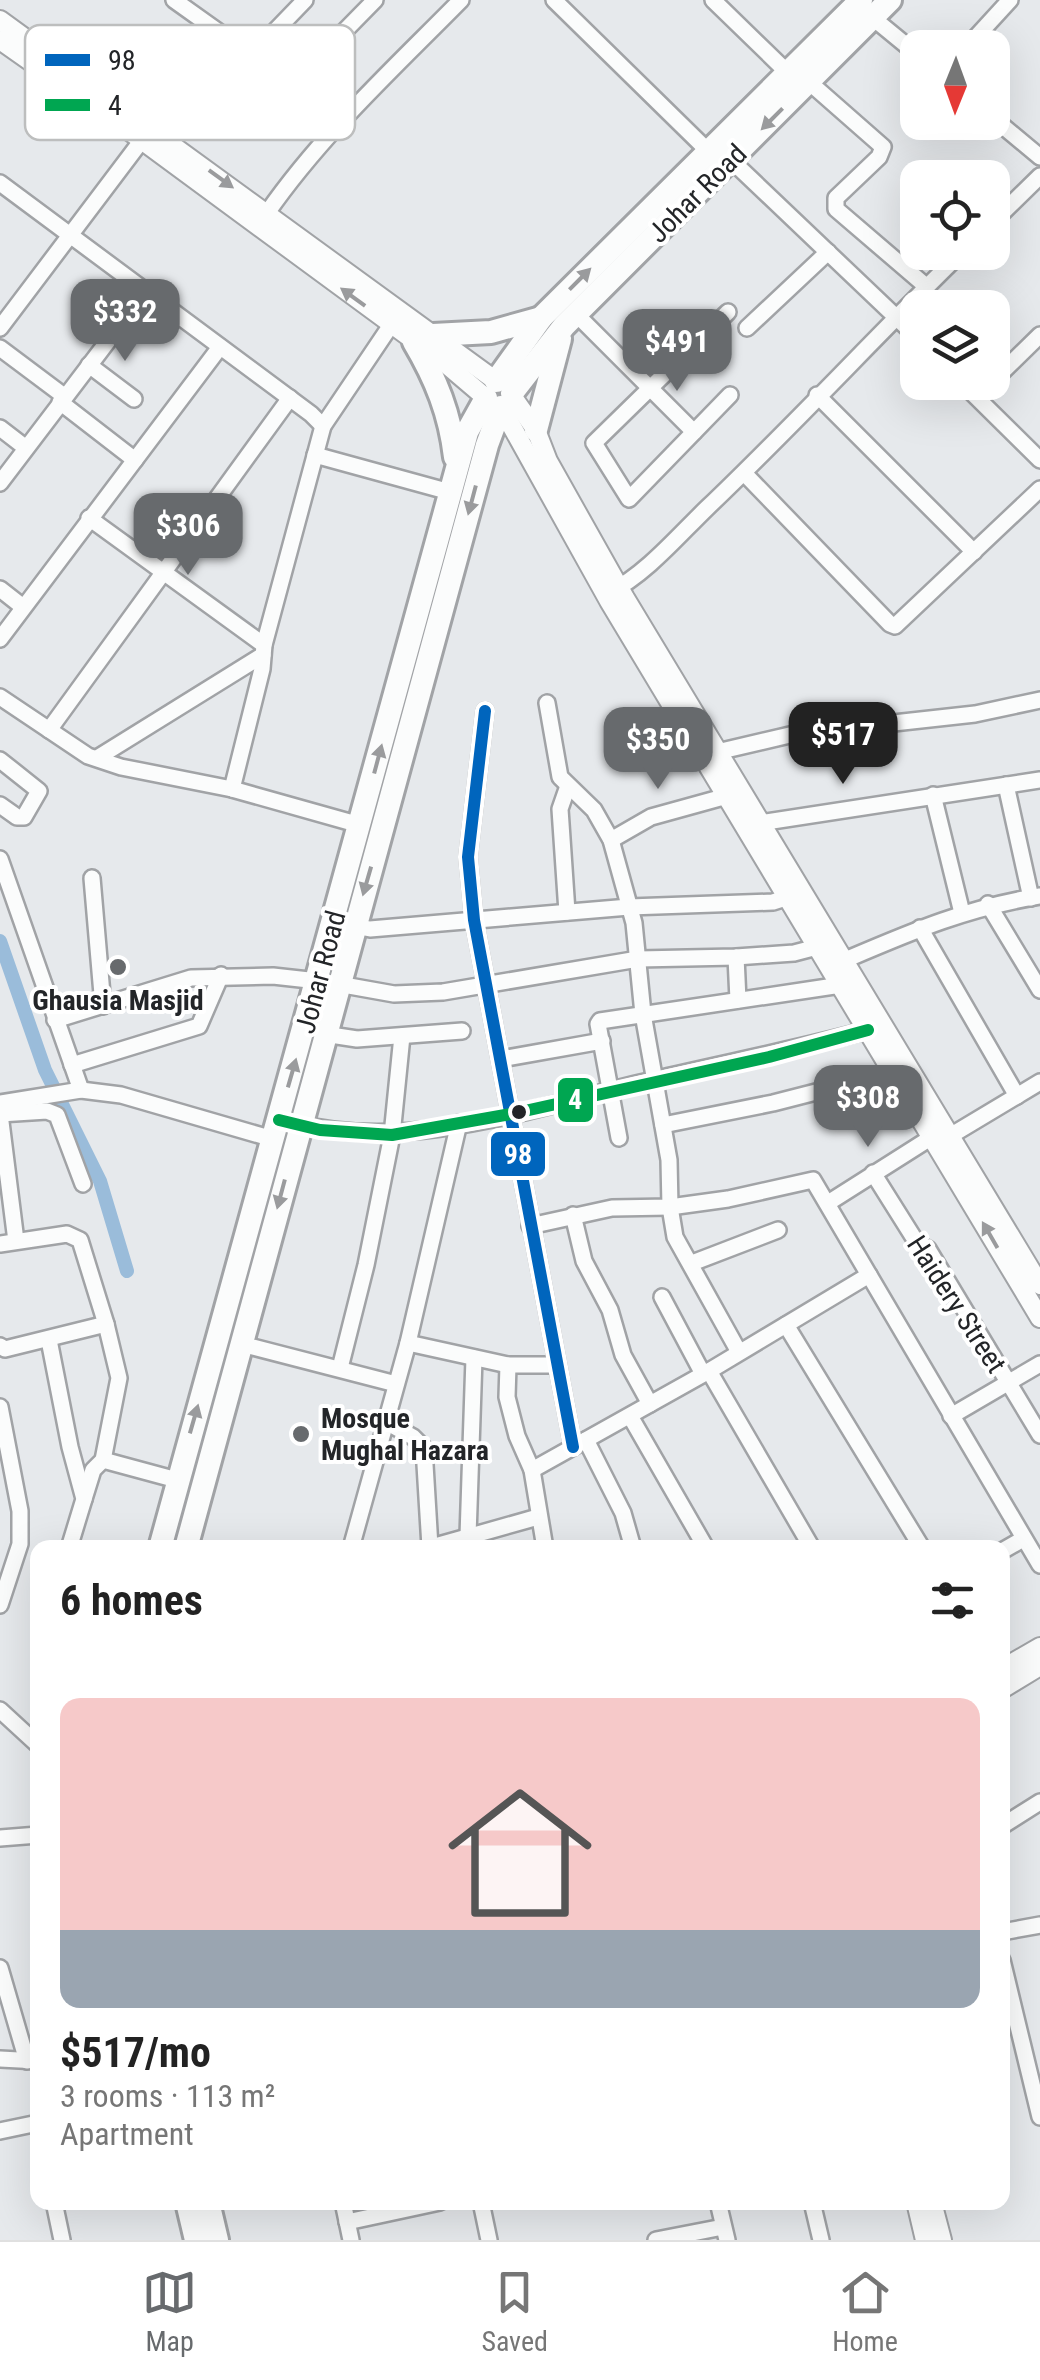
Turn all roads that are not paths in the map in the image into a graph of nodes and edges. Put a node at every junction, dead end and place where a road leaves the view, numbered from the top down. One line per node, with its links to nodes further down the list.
1 (174, 0): 11 (street)
2 (305, 0): 12 (street)
3 (374, 0): 13 (street)
4 (461, 0): 20 (street)
5 (554, 0): 25 (street)
6 (713, 0): 19 (street)
7 (890, 0): 9 (main road, Johar Road)
8 (1007, 1): 14 (street)
9 (867, 9): 16 (street); 19 (main road, Johar Road)
10 (0, 20): 15 (street, one-way to 15)
11 (209, 25)
12 (281, 25)
13 (350, 25)
14 (982, 30)
15 (25, 38)
16 (900, 39)
17 (0, 40): 18 (street)
18 (25, 58)
19 (798, 77): 25 (main road, Johar Road); 27 (main road, Johar Road, one-way to 27); 35 (street)
20 (355, 107)
21 (1010, 132): 26 (street)
22 (142, 140): 32 (street); 42 (street, one-way to 22)
23 (167, 140): 31 (street, one-way to 31)
24 (325, 140): 31 (street)
25 (707, 150): 39 (main road, Johar Road, one-way to 25)
26 (1036, 151)
27 (731, 160): 33 (street); 40 (main road, Johar Road)
28 (1040, 176): 30 (street)
29 (0, 184): 32 (street)
30 (1010, 205)
31 (268, 213): 46 (street)
32 (69, 234): 36 (street); 43 (street)
33 (828, 252): 38 (street); 44 (street)
34 (943, 270): 35 (street)
35 (926, 287): 38 (street)
36 (146, 291): 47 (street); 50 (street)
37 (728, 312): 51 (street)
38 (896, 316): 41 (street); 54 (street)
39 (542, 318): 46 (main road); 52 (main road, Johar Road)
40 (570, 320): 51 (street); 52 (main road, Johar Road); 61 (main road)
41 (900, 320)
42 (391, 325): 46 (street); 59 (street)
43 (0, 328)
44 (747, 328)
45 (1040, 334): 49 (street)
46 (424, 338): 52 (street); 68 (main road)
47 (220, 346): 55 (street); 65 (street)
48 (0, 348): 56 (street)
49 (1010, 364)
50 (89, 365): 56 (street); 57 (street)
51 (650, 390): 62 (street); 62 (street)
52 (501, 395): 61 (street); 68 (main road, Johar Road); 75 (street); 106 (main road, Johar Road, one-way to 106)
53 (730, 395): 62 (street)
54 (818, 395): 67 (street); 72 (street)
55 (290, 398): 59 (street); 73 (street)
56 (62, 399): 63 (street); 65 (street)
57 (134, 399)
58 (978, 400): 66 (street)
59 (324, 426): 64 (street)
60 (0, 428): 63 (street)
61 (536, 430): 75 (street)
62 (694, 432)
63 (26, 448): 69 (street)
64 (315, 455): 68 (street); 78 (street)
65 (135, 460): 71 (street)
66 (1040, 460)
67 (744, 473): 72 (street); 75 (street)
68 (453, 482): 95 (main road, Johar Road, one-way to 68)
69 (0, 483)
70 (1040, 488): 72 (street)
71 (89, 518): 73 (street); 76 (street)
72 (974, 552)
73 (163, 574): 78 (street); 83 (street)
74 (0, 589): 76 (street)
75 (612, 591): 84 (street); 92 (street)
76 (22, 607): 77 (street)
77 (0, 639)
78 (264, 650): 85 (street); 90 (street)
79 (0, 697): 83 (street)
80 (1040, 700): 84 (street)
81 (548, 703): 89 (street)
82 (485, 712): 105 (street)
83 (49, 730): 85 (street)
84 (717, 752): 94 (street)
85 (96, 758): 90 (street)
86 (0, 760): 93 (street)
87 (1040, 780): 88 (street)
88 (1006, 785): 91 (street); 100 (street)
89 (568, 786): 96 (street); 103 (street)
90 (232, 790): 95 (street)
91 (933, 795): 94 (street); 104 (street)
92 (727, 796): 96 (street); 99 (street)
93 (0, 805)
94 (760, 823): 99 (street)
95 (360, 826): 113 (main road, Johar Road)
96 (611, 840): 102 (street)
97 (0, 859): 120 (street)
98 (92, 878): 118 (street)
99 (795, 895): 102 (street); 108 (street); 111 (street)
100 (1036, 897): 101 (street)
101 (988, 904): 104 (street); 116 (street)
102 (629, 906): 103 (street); 110 (street)
103 (567, 912): 105 (street)
104 (962, 913): 107 (street)
105 (474, 920): 106 (street); 114 (street)
106 (354, 926): 113 (main road, Johar Road)
107 (920, 928): 111 (street); 133 (street)
108 (818, 947): 109 (street); 115 (street)
109 (736, 957): 110 (street); 117 (street)
110 (638, 958): 114 (street); 119 (street)
111 (845, 960): 141 (street)
112 (221, 975): 113 (street); 118 (street); 127 (street)
113 (328, 983): 114 (street); 123 (main road, Johar Road); 139 (main road, Johar Road, one-way to 113)
114 (485, 983): 126 (street)
115 (840, 985): 117 (street); 121 (street)
116 (1040, 990)
117 (738, 1000): 119 (street)
118 (103, 1006): 120 (street)
119 (643, 1014): 125 (street); 129 (street)
120 (55, 1020): 127 (street)
121 (868, 1030): 128 (street); 129 (street)
122 (462, 1031): 124 (street)
123 (324, 1034): 124 (street); 139 (main road, Johar Road)
124 (402, 1036): 140 (street)
125 (602, 1040): 126 (street); 131 (street)
126 (501, 1060): 136 (street)
127 (72, 1065): 132 (street)
128 (894, 1072): 138 (street); 141 (street)
129 (656, 1079): 131 (street); 138 (street)
130 (1040, 1082): 133 (street)
131 (610, 1090): 136 (street); 142 (street)
132 (75, 1091): 134 (street); 139 (street)
133 (1017, 1096): 141 (street)
134 (0, 1103)
135 (0, 1114): 144 (street); 150 (street)
136 (511, 1114): 137 (street); 148 (street)
137 (459, 1123): 140 (street); 159 (street)
138 (664, 1125): 146 (street)
139 (284, 1128): 140 (street); 160 (main road, Johar Road, one-way to 160); 181 (main road, Johar Road, one-way to 139)
140 (392, 1135): 167 (street)
141 (941, 1136): 143 (street); 153 (street); 155 (street, one-way to 141)
142 (618, 1138)
143 (873, 1173): 145 (street); 169 (street, Haidery Street)
144 (83, 1184)
145 (828, 1202): 146 (street); 152 (street)
146 (670, 1207): 147 (street); 151 (street)
147 (574, 1215): 148 (street); 171 (street)
148 (530, 1226): 166 (street)
149 (778, 1230): 151 (street)
150 (8, 1243): 156 (street)
151 (692, 1263): 162 (street)
152 (869, 1275): 157 (street); 174 (street)
153 (1040, 1285)
154 (662, 1296): 168 (street)
155 (1040, 1318)
156 (106, 1324): 158 (street); 178 (street)
157 (786, 1325): 162 (street); 196 (street)
158 (48, 1340): 161 (street); 182 (street)
159 (408, 1343): 163 (street); 170 (street)
160 (241, 1344): 167 (street); 188 (main road, Johar Road)
161 (0, 1346)
162 (739, 1352): 168 (street)
163 (474, 1358): 164 (street); 184 (street)
164 (508, 1364): 166 (street); 179 (street)
165 (1040, 1364): 169 (street)
166 (557, 1365): 177 (street)
167 (340, 1368): 170 (street)
168 (706, 1372): 171 (street); 195 (street)
169 (1009, 1382): 174 (street); 176 (street, Haidery Street)
170 (396, 1384): 175 (street)
171 (650, 1404): 173 (street)
172 (0, 1407): 180 (street)
173 (630, 1416): 177 (street); 194 (street)
174 (952, 1416): 185 (street)
175 (386, 1422): 189 (street); 190 (street)
176 (1040, 1435)
177 (580, 1443): 179 (street); 193 (street)
178 (104, 1460): 181 (street); 182 (street)
179 (532, 1470): 183 (street)
180 (6, 1472): 199 (street)
181 (177, 1480): 187 (main road, Johar Road)
182 (84, 1499): 186 (street)
183 (538, 1517): 184 (street); 192 (street)
184 (468, 1536): 191 (street)
185 (1023, 1538): 197 (street); 198 (street)
186 (72, 1540)
187 (162, 1540)
188 (188, 1540)
189 (353, 1540)
190 (429, 1540)
191 (454, 1540)
192 (543, 1540)
193 (631, 1540)
194 (701, 1540)
195 (807, 1540)
196 (917, 1540)
197 (1010, 1545)
198 (1040, 1565)
199 (0, 1605)
200 (1040, 1647): 201 (street)
201 (1010, 1664)
202 (1040, 1666): 203 (street)
203 (1010, 1684)
204 (0, 1710): 205 (street)
205 (30, 1738)
206 (1040, 1802): 207 (street)
207 (1010, 1821)
208 (30, 1836): 209 (street)
209 (0, 1838)
210 (1040, 1925): 211 (street)
211 (1010, 1931)
212 (0, 1968): 216 (street)
213 (1010, 1991): 215 (street)
214 (1040, 2024): 215 (street)
215 (1020, 2029): 219 (street)
216 (30, 2055)
217 (0, 2058): 218 (street)
218 (30, 2061)
219 (1040, 2117)
220 (30, 2126): 221 (street)
221 (0, 2131)
222 (56, 2210): 233 (street)
223 (190, 2210): 234 (main road)
224 (210, 2210): 235 (main road)
225 (345, 2210): 231 (street)
226 (403, 2210): 231 (street)
227 (483, 2210): 237 (street)
228 (814, 2210): 239 (street)
229 (918, 2210): 240 (street)
230 (934, 2210): 241 (street)
231 (347, 2222): 236 (street)
232 (725, 2233): 238 (street)
233 (62, 2240)
234 (196, 2240)
235 (217, 2240)
236 (351, 2240)
237 (489, 2240)
238 (656, 2240)
239 (821, 2240)
240 (926, 2240)
241 (942, 2240)

